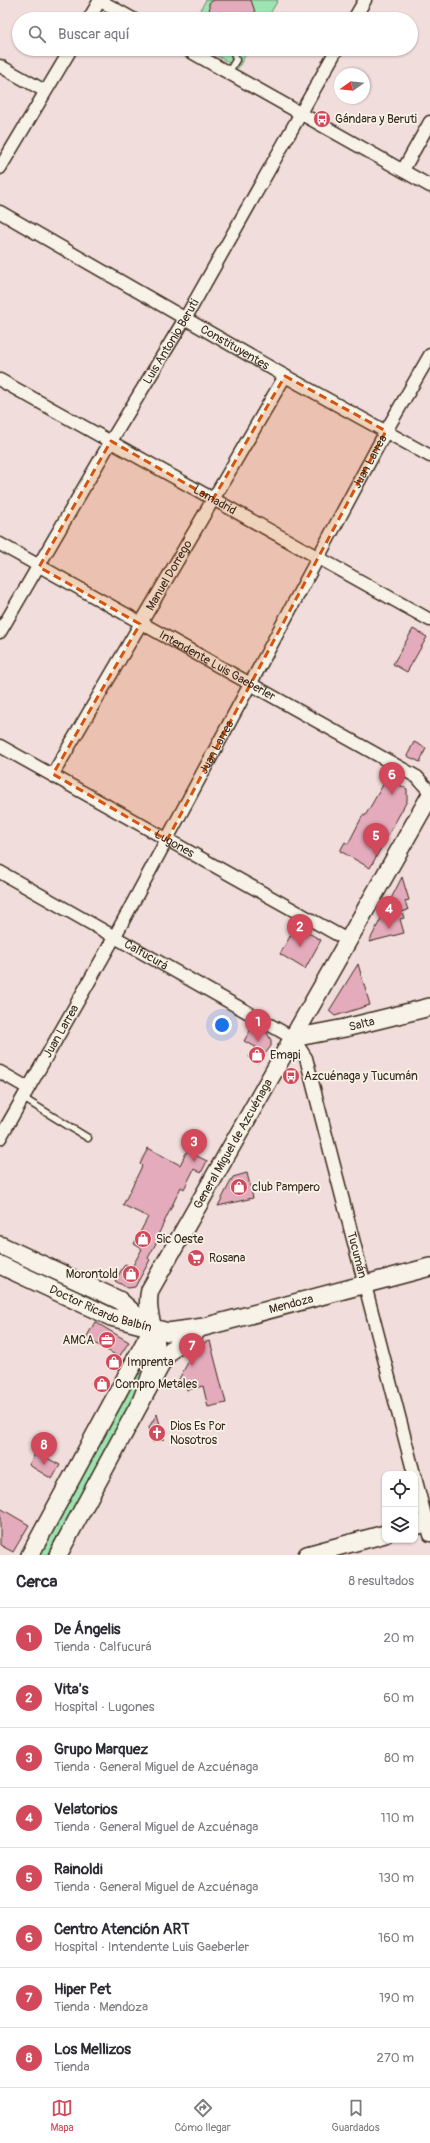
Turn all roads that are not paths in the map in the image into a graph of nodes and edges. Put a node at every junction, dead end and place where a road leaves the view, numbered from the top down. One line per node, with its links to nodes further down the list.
1 (100, 0): 3 (street); 4 (street)
2 (365, 0): 5 (street)
3 (93, 12)
4 (121, 12)
5 (358, 12)
6 (67, 56): 12 (street)
7 (198, 56): 11 (street)
8 (235, 56): 11 (lane)
9 (333, 56): 13 (street, Luis Antonio Beruti)
10 (0, 66): 12 (street)
11 (228, 73): 13 (street)
12 (45, 91): 15 (street)
13 (301, 114): 16 (street); 19 (street, Luis Antonio Beruti)
14 (430, 122): 16 (street)
15 (0, 168)
16 (403, 170): 17 (street)
17 (430, 186)
18 (0, 212): 19 (street, Constituyentes)
19 (186, 317): 21 (street, Constituyentes); 24 (street, Luis Antonio Beruti)
20 (430, 355): 23 (street, Juan Larrea)
21 (285, 376): 23 (street, Constituyentes); 26 (street, Manuel Dorrego)
22 (0, 380): 24 (street, Lamadrid)
23 (386, 432): 25 (street, Constituyentes); 28 (street, Juan Larrea)
24 (111, 440): 26 (street, Lamadrid); 29 (street, Luis Antonio Beruti)
25 (430, 456)
26 (213, 499): 28 (street, Lamadrid); 31 (street, Manuel Dorrego)
27 (0, 544): 29 (street, Intendente Luis Gaeberler)
28 (317, 558): 30 (street, Lamadrid); 33 (street, Juan Larrea)
29 (39, 567): 31 (street, Intendente Luis Gaeberler); 32 (street, Luis Antonio Beruti)
30 (430, 620)
31 (140, 624): 33 (street, Intendente Luis Gaeberler); 35 (street, Manuel Dorrego)
32 (0, 632)
33 (249, 685): 36 (street, Intendente Luis Gaeberler); 38 (street, Juan Larrea)
34 (0, 746): 35 (street, Lugones)
35 (52, 774): 38 (street, Lugones)
36 (430, 792)
37 (430, 796): 41 (street, General Miguel de Azcuénaga)
38 (167, 840): 40 (street, Juan Larrea); 41 (street, Lugones)
39 (0, 872): 40 (street, Calfucurá)
40 (115, 936): 43 (street, Calfucurá); 45 (street, Juan Larrea)
41 (349, 941): 43 (street, General Miguel de Azcuénaga)
42 (430, 1007): 43 (street, Salta)
43 (293, 1038): 51 (street, Tucumán); 53 (street, General Miguel de Azcuénaga)
44 (0, 1072): 45 (street)
45 (25, 1093): 46 (street, Juan Larrea); 47 (lane)
46 (0, 1138)
47 (88, 1138)
48 (0, 1245): 53 (street, Doctor Ricardo Balbín)
49 (0, 1265): 53 (street, Doctor Ricardo Balbín)
50 (430, 1267): 51 (street, Mendoza)
51 (366, 1284): 52 (street, Mendoza); 55 (street, Tucumán)
52 (204, 1327): 53 (street, Mendoza); 54 (street)
53 (152, 1328): 54 (street, General Miguel de Azcuénaga); 59 (street)
54 (142, 1399): 60 (street)
55 (413, 1471)
56 (418, 1492): 57 (street)
57 (425, 1527)
58 (382, 1535): 61 (street)
59 (30, 1555)
60 (58, 1555)
61 (307, 1555)

